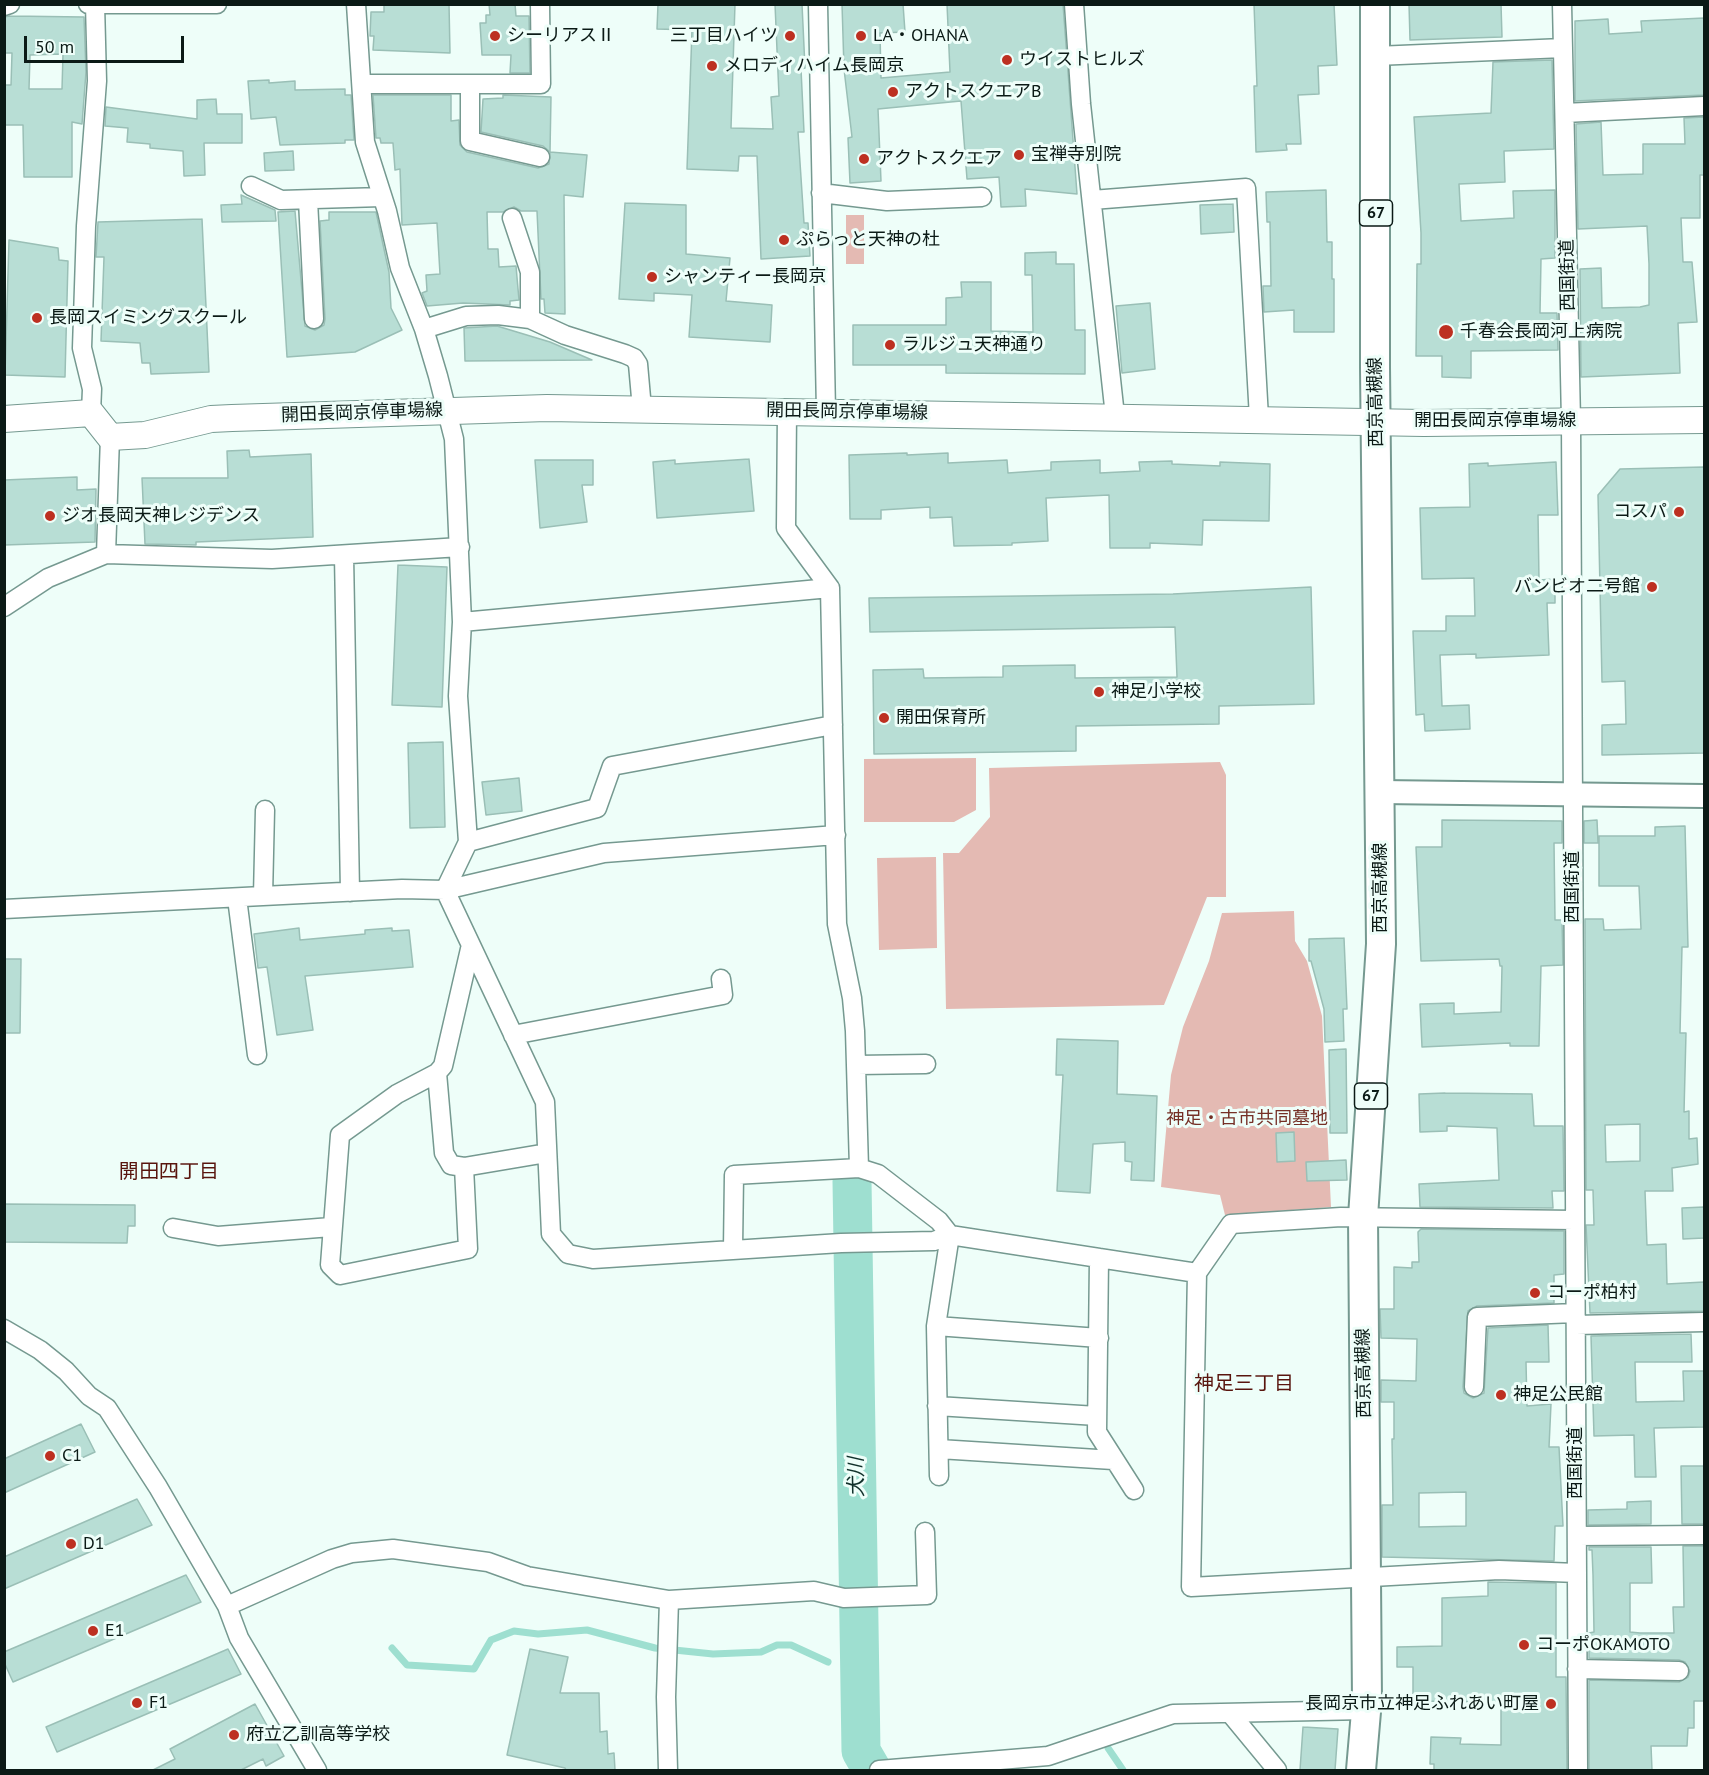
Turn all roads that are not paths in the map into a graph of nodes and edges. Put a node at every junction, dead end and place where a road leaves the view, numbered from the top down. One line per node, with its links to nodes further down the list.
1 (10, 4): 11 (street)
2 (88, 4): 10 (street)
3 (217, 4): 10 (street)
4 (356, 4): 14 (street)
5 (540, 4): 15 (street)
6 (818, 4): 20 (street)
7 (1074, 4): 24 (street)
8 (1375, 4): 13 (main road, 西京高槻線 / 67)
9 (1562, 4): 12 (street, 西国街道)
10 (95, 5): 33 (street)
11 (4, 6)
12 (1563, 48): 13 (street); 17 (street, 西国街道)
13 (1377, 56): 39 (main road, 西京高槻線 / 67)
14 (363, 84): 15 (street); 21 (street)
15 (470, 84): 18 (street)
16 (1704, 106): 17 (street)
17 (1565, 113): 38 (street, 西国街道)
18 (540, 157)
19 (251, 186): 23 (street)
20 (821, 193): 22 (street); 32 (street)
21 (382, 197): 23 (street); 28 (street)
22 (982, 197)
23 (308, 200): 26 (street)
24 (1092, 200): 34 (street); 35 (street)
25 (512, 218): 27 (street)
26 (314, 319)
27 (530, 319): 28 (street); 29 (street)
28 (424, 329): 30 (street)
29 (642, 409): 30 (main road, 開田長岡京停車場線); 31 (main road, 開田長岡京停車場線)
30 (448, 410): 40 (main road, 開田長岡京停車場線); 41 (street)
31 (787, 411): 32 (main road, 開田長岡京停車場線); 44 (street)
32 (826, 412): 34 (main road, 開田長岡京停車場線)
33 (91, 413): 36 (main road); 40 (main road)
34 (1115, 416): 35 (main road, 開田長岡京停車場線)
35 (1259, 418): 39 (main road, 開田長岡京停車場線)
36 (4, 419)
37 (1704, 420): 38 (main road, 開田長岡京停車場線)
38 (1571, 421): 39 (main road, 開田長岡京停車場線); 49 (street, 西国街道)
39 (1376, 422): 48 (main road, 西京高槻線 / 67)
40 (110, 438): 42 (street)
41 (460, 547): 43 (street); 46 (street)
42 (106, 554): 43 (street); 45 (street)
43 (344, 555): 55 (street)
44 (830, 588): 46 (street); 47 (street)
45 (4, 607)
46 (462, 622): 53 (street)
47 (833, 725): 52 (street); 53 (street)
48 (1381, 792): 49 (street); 69 (main road, 西京高槻線 / 67)
49 (1573, 795): 50 (street); 70 (street, 西国街道)
50 (1704, 796)
51 (265, 810): 56 (street)
52 (836, 835): 54 (street); 64 (street)
53 (468, 842): 54 (street)
54 (445, 890): 55 (street); 59 (street)
55 (350, 892): 56 (street)
56 (263, 896): 57 (street)
57 (237, 898): 58 (street); 62 (street)
58 (4, 909)
59 (470, 949): 61 (street); 65 (street)
60 (721, 979): 61 (street)
61 (513, 1035): 66 (street)
62 (257, 1055)
63 (926, 1064): 64 (street)
64 (857, 1065): 68 (street)
65 (437, 1073): 67 (street); 71 (street)
66 (547, 1153): 67 (street); 74 (street)
67 (464, 1167): 71 (street)
68 (859, 1168): 73 (street); 74 (street)
69 (1363, 1217): 70 (street); 76 (street); 93 (main road, 西京高槻線 / 67)
70 (1574, 1220): 77 (street, 西国街道)
71 (332, 1227): 72 (street)
72 (173, 1228)
73 (950, 1235): 74 (street); 75 (street); 79 (street)
74 (732, 1249)
75 (1099, 1258): 76 (street); 81 (street)
76 (1197, 1273): 93 (street)
77 (1576, 1319): 78 (street); 82 (street); 91 (street, 西国街道)
78 (1704, 1322)
79 (936, 1326): 81 (street); 83 (street)
80 (4, 1329): 95 (street)
81 (1098, 1338): 84 (street)
82 (1474, 1387)
83 (937, 1406): 84 (street); 85 (street)
84 (1097, 1416): 86 (street)
85 (939, 1449): 86 (street); 87 (street)
86 (1113, 1460): 88 (street)
87 (939, 1476)
88 (1134, 1490)
89 (925, 1532): 94 (street)
90 (1704, 1535): 91 (street)
91 (1577, 1536): 92 (street, 西国街道)
92 (1577, 1573): 93 (street); 96 (street, 西国街道)
93 (1366, 1579): 98 (main road, 西京高槻線 / 67)
94 (669, 1600): 95 (street); 101 (street)
95 (226, 1606): 100 (street)
96 (1577, 1669): 97 (street); 105 (street, 西国街道)
97 (1679, 1671)
98 (1366, 1710): 99 (street); 104 (main road, 西京高槻線 / 67)
99 (1230, 1713): 102 (street); 103 (street)
100 (317, 1770)
101 (668, 1770)
102 (879, 1770)
103 (1277, 1770)
104 (1361, 1770)
105 (1578, 1770)

